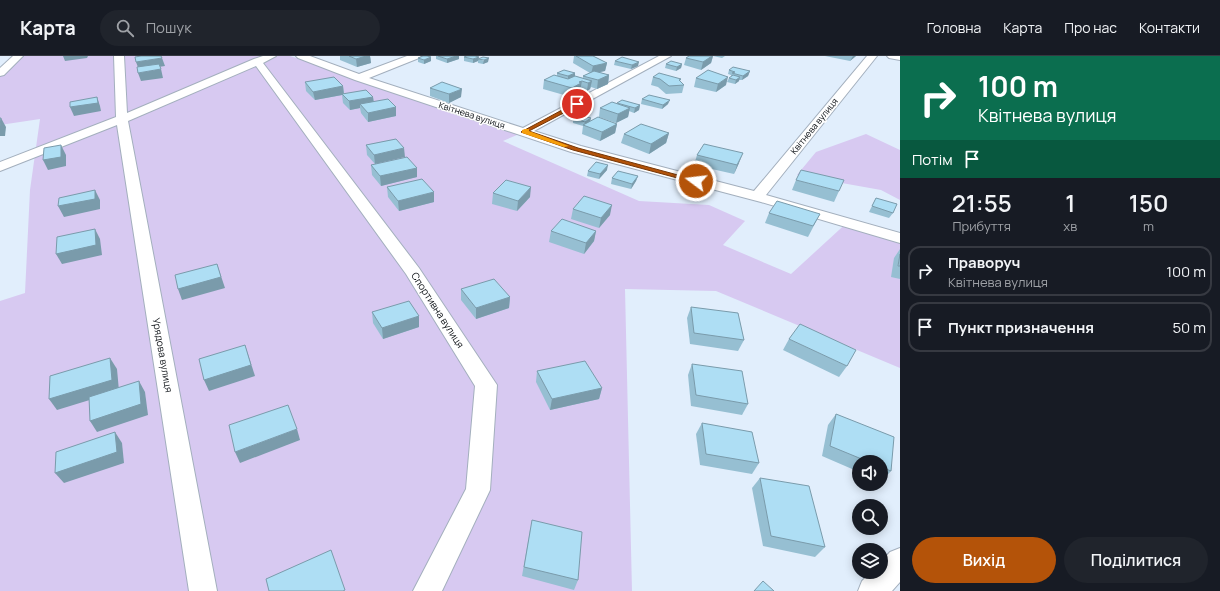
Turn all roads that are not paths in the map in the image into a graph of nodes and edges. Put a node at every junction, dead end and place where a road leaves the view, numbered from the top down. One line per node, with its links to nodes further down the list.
1 (18, 56): 10 (street)
2 (119, 56): 12 (street, Урядова вулиця)
3 (302, 56): 11 (street, Квітнева вулиця)
4 (416, 56): 11 (street)
5 (666, 56): 13 (street)
6 (872, 56): 15 (street, Квітнева вулиця)
7 (892, 56): 8 (street)
8 (900, 57)
9 (264, 59): 12 (street); 19 (street, Спортивна вулиця)
10 (0, 73)
11 (359, 78): 13 (street, Квітнева вулиця)
12 (122, 120): 14 (street); 18 (street, Урядова вулиця)
13 (524, 132): 15 (street, Квітнева вулиця)
14 (0, 167)
15 (756, 197): 16 (street, Квітнева вулиця)
16 (900, 238)
17 (900, 562): 20 (street)
18 (203, 591)
19 (427, 591)
20 (872, 591)

